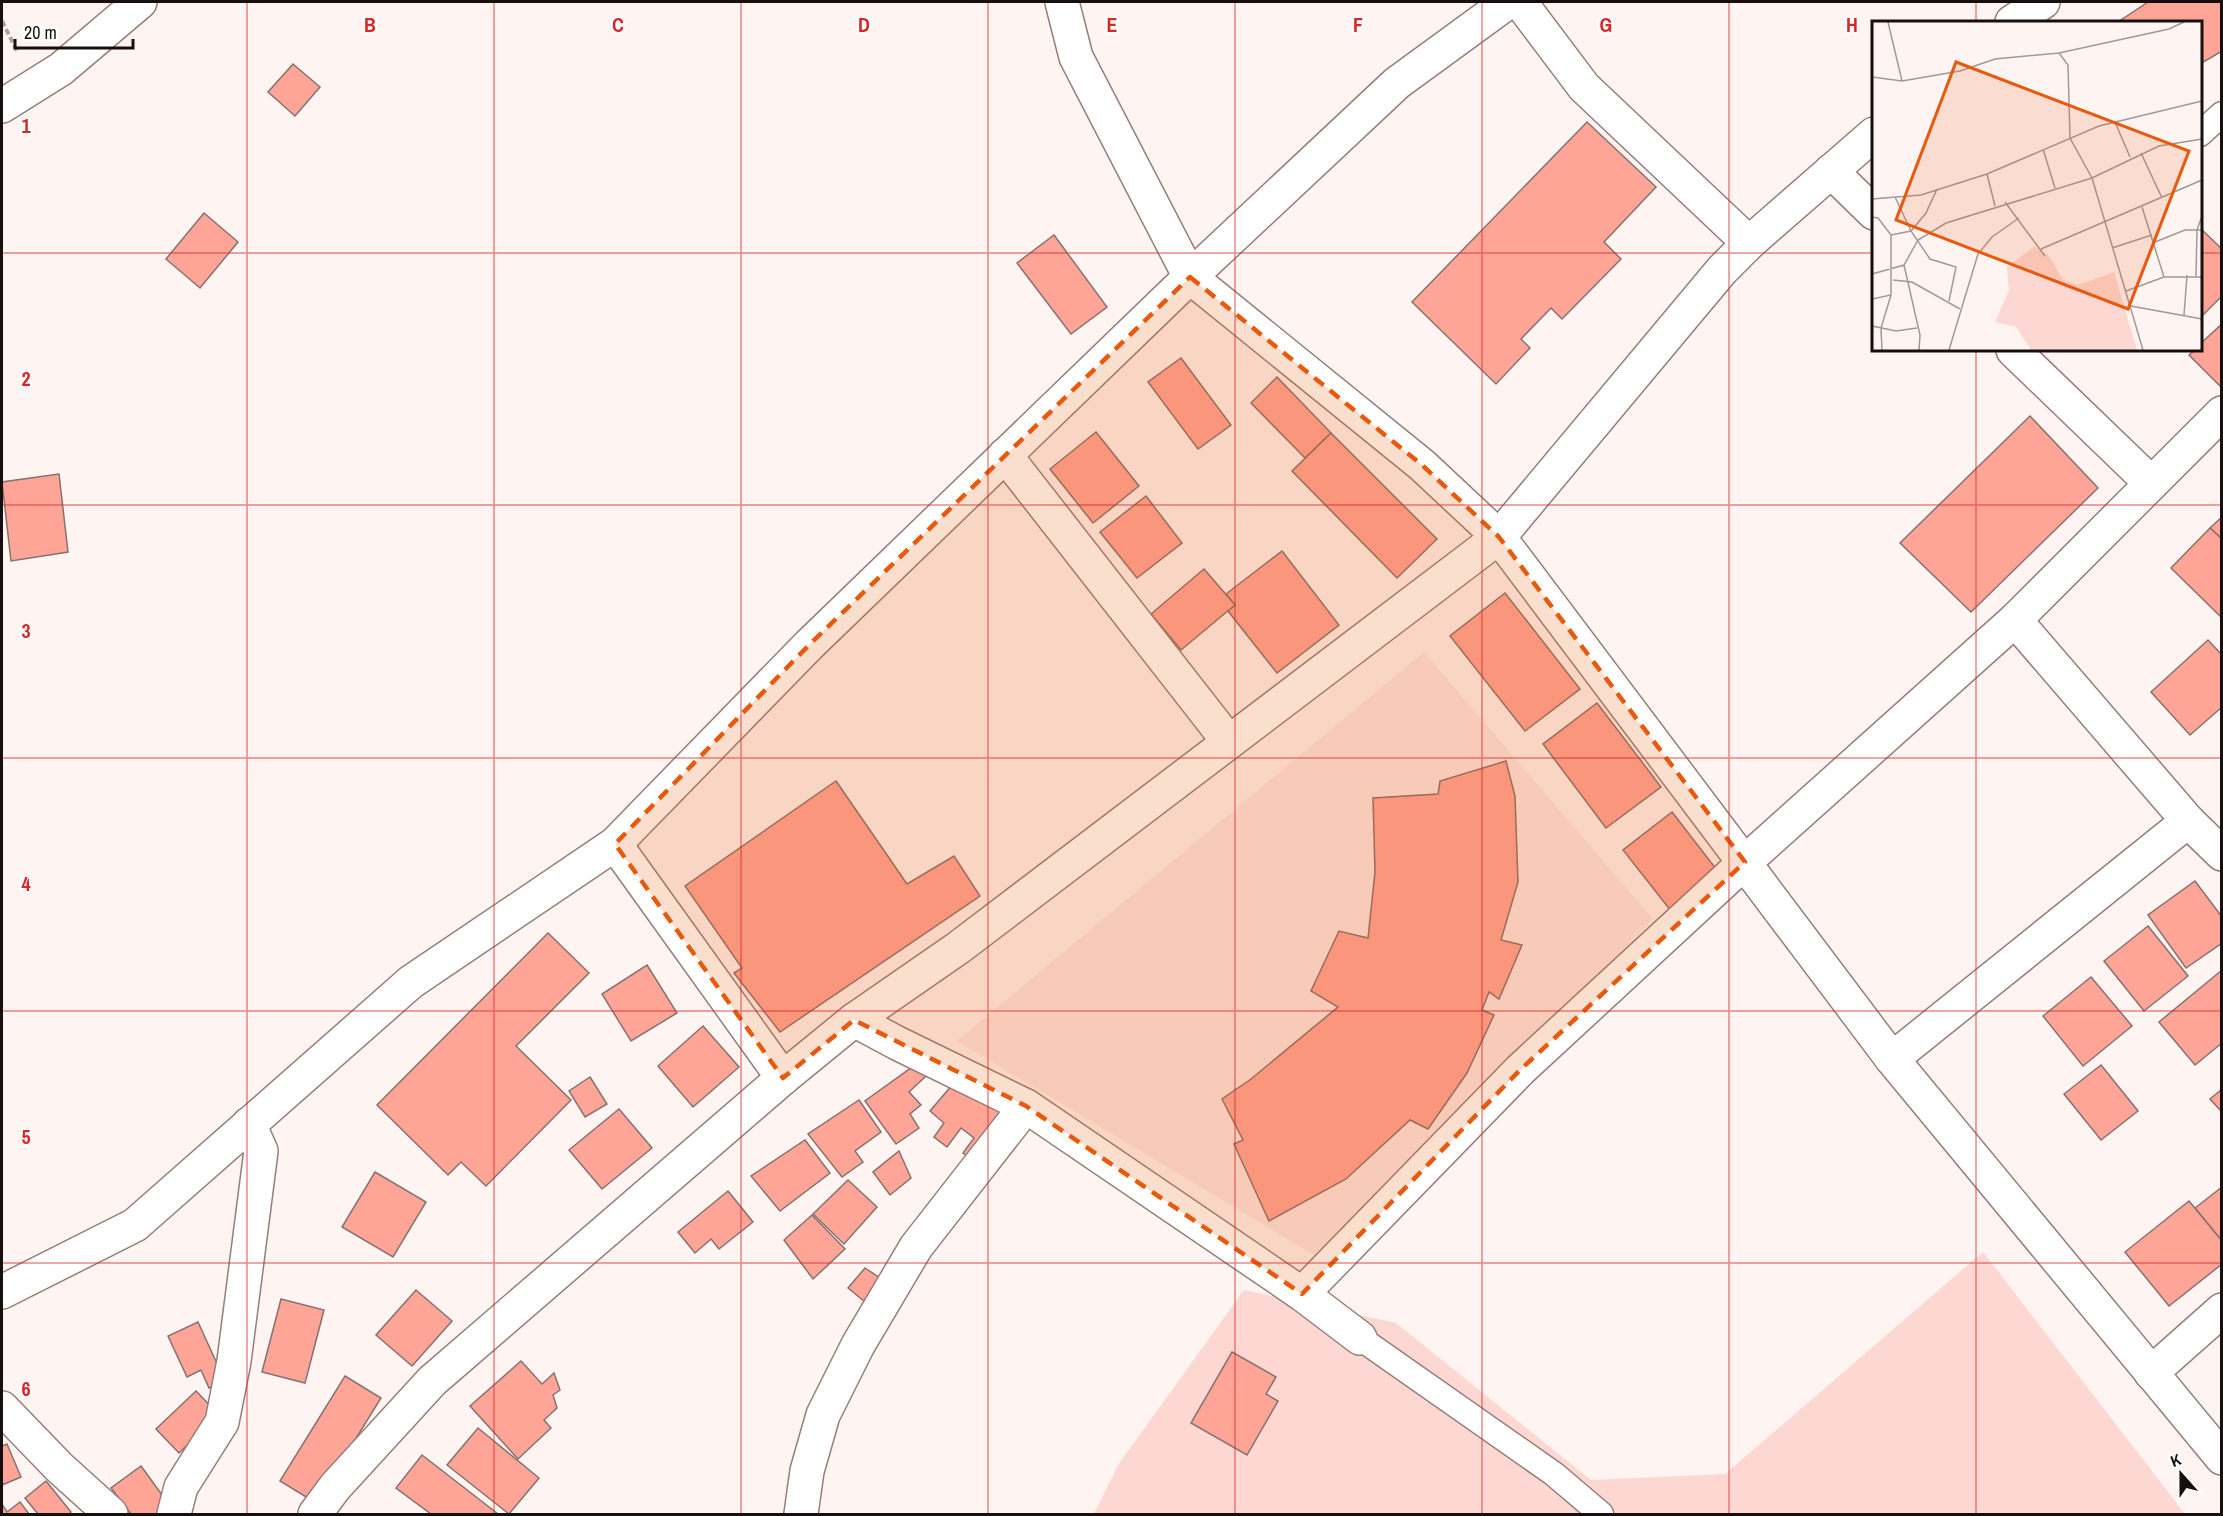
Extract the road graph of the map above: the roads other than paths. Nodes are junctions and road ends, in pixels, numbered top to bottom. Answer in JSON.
{"nodes":[{"id":1,"x":140,"y":2,"type":"edge"},
{"id":2,"x":1062,"y":2,"type":"edge"},
{"id":3,"x":1508,"y":2,"type":"edge"},
{"id":4,"x":1520,"y":2,"type":"edge"},
{"id":5,"x":2043,"y":2,"type":"edge"},
{"id":6,"x":2014,"y":21,"type":"edge"},
{"id":7,"x":2,"y":106,"type":"edge"},
{"id":8,"x":2222,"y":114,"type":"edge"},
{"id":9,"x":2202,"y":132,"type":"edge"},
{"id":10,"x":1872,"y":136,"type":"edge"},
{"id":11,"x":1831,"y":171,"type":"junction"},
{"id":12,"x":1872,"y":211,"type":"edge"},
{"id":13,"x":1749,"y":243,"type":"junction"},
{"id":14,"x":1190,"y":277,"type":"junction"},
{"id":15,"x":2014,"y":351,"type":"edge"},
{"id":16,"x":2222,"y":412,"type":"edge"},
{"id":17,"x":1005,"y":455,"type":"junction"},
{"id":18,"x":2151,"y":483,"type":"junction"},
{"id":19,"x":1499,"y":537,"type":"junction"},
{"id":20,"x":2015,"y":620,"type":"junction"},
{"id":21,"x":1229,"y":742,"type":"junction"},
{"id":22,"x":2188,"y":821,"type":"junction"},
{"id":23,"x":615,"y":844,"type":"junction"},
{"id":24,"x":2222,"y":854,"type":"edge"},
{"id":25,"x":1745,"y":862,"type":"junction"},
{"id":26,"x":855,"y":1020,"type":"junction"},
{"id":27,"x":1892,"y":1059,"type":"junction"},
{"id":28,"x":783,"y":1078,"type":"junction"},
{"id":29,"x":1026,"y":1106,"type":"junction"},
{"id":30,"x":249,"y":1124,"type":"junction"},
{"id":31,"x":2,"y":1292,"type":"edge"},
{"id":32,"x":1302,"y":1294,"type":"junction"},
{"id":33,"x":2222,"y":1310,"type":"edge"},
{"id":34,"x":1360,"y":1338,"type":"joint"},
{"id":35,"x":2151,"y":1373,"type":"junction"},
{"id":36,"x":2,"y":1408,"type":"edge"},
{"id":37,"x":2222,"y":1458,"type":"edge"},
{"id":38,"x":111,"y":1515,"type":"edge"},
{"id":39,"x":174,"y":1515,"type":"edge"},
{"id":40,"x":315,"y":1515,"type":"edge"},
{"id":41,"x":801,"y":1515,"type":"edge"},
{"id":42,"x":1601,"y":1515,"type":"edge"}],
"edges":[{"from":1,"to":7,"type":"street"},
{"from":2,"to":14,"type":"street"},
{"from":3,"to":14,"type":"street"},
{"from":4,"to":13,"type":"street"},
{"from":5,"to":6,"type":"street"},
{"from":8,"to":9,"type":"lane"},
{"from":10,"to":11,"type":"street"},
{"from":11,"to":12,"type":"street"},
{"from":11,"to":13,"type":"street"},
{"from":13,"to":19,"type":"street"},
{"from":14,"to":17,"type":"street"},
{"from":14,"to":19,"type":"street"},
{"from":15,"to":18,"type":"street"},
{"from":16,"to":18,"type":"street"},
{"from":17,"to":21,"type":"street"},
{"from":17,"to":23,"type":"street"},
{"from":18,"to":20,"type":"street"},
{"from":19,"to":21,"type":"street"},
{"from":19,"to":25,"type":"street"},
{"from":20,"to":22,"type":"street"},
{"from":20,"to":25,"type":"street"},
{"from":21,"to":26,"type":"street"},
{"from":22,"to":24,"type":"street"},
{"from":22,"to":27,"type":"street"},
{"from":23,"to":28,"type":"street"},
{"from":23,"to":30,"type":"street"},
{"from":25,"to":27,"type":"street"},
{"from":25,"to":32,"type":"street"},
{"from":26,"to":28,"type":"street"},
{"from":26,"to":29,"type":"street"},
{"from":27,"to":35,"type":"street"},
{"from":28,"to":40,"type":"street"},
{"from":29,"to":32,"type":"street"},
{"from":29,"to":41,"type":"street"},
{"from":30,"to":31,"type":"street"},
{"from":30,"to":39,"type":"street"},
{"from":32,"to":34,"type":"street"},
{"from":33,"to":35,"type":"street"},
{"from":34,"to":42,"type":"lane"},
{"from":35,"to":37,"type":"street"},
{"from":36,"to":38,"type":"street"}]}
